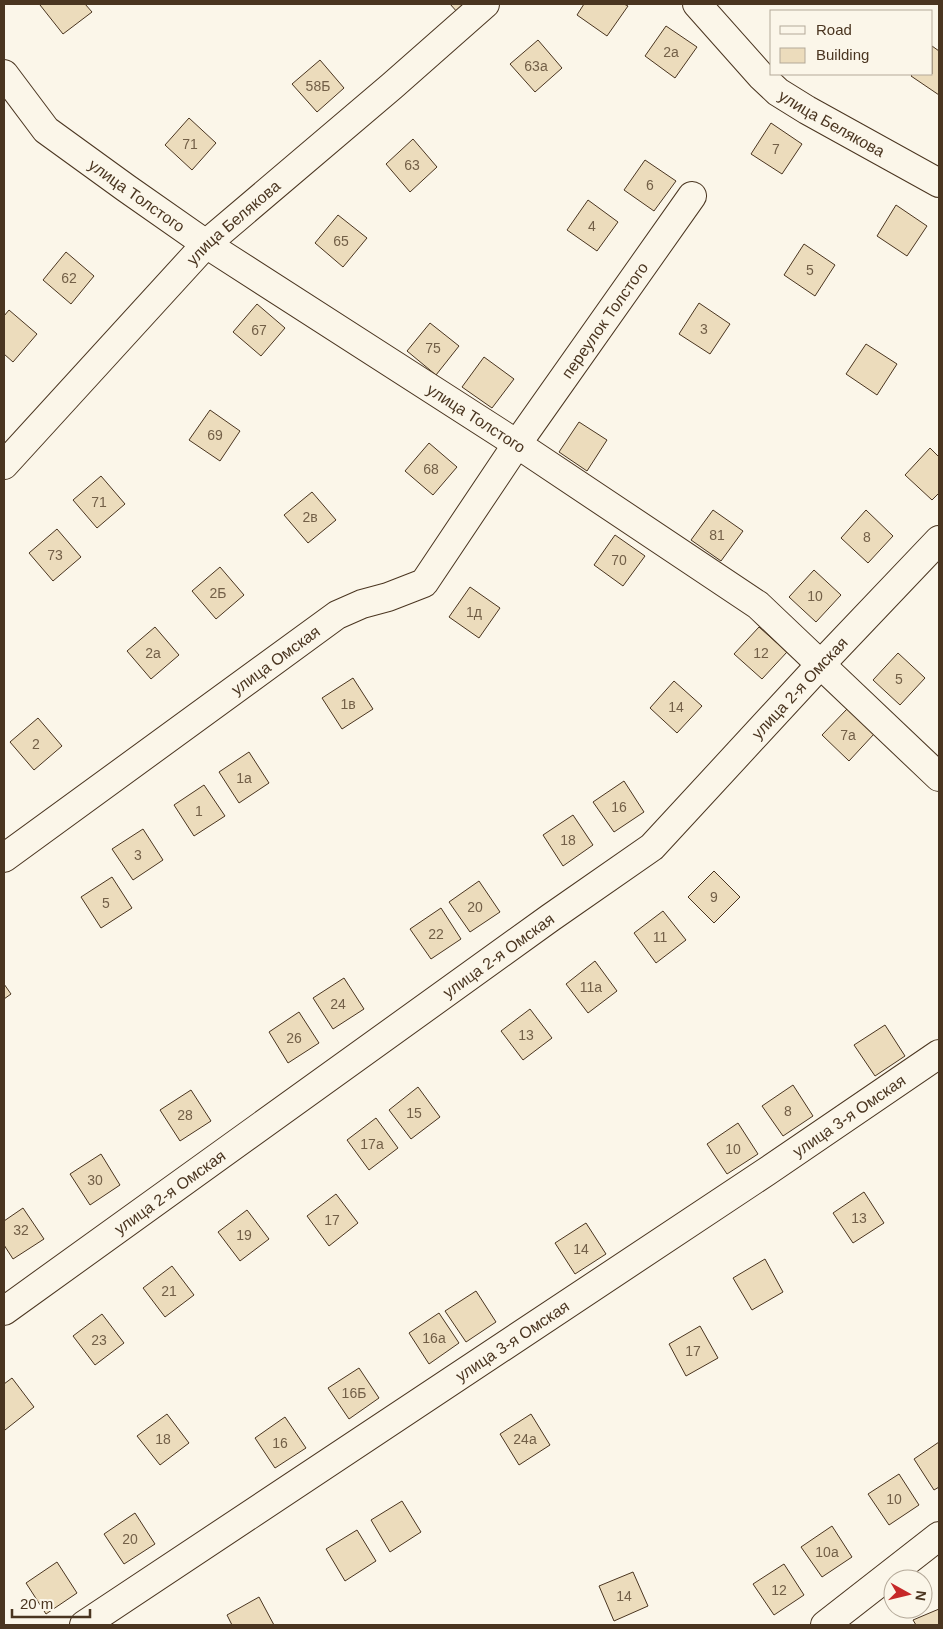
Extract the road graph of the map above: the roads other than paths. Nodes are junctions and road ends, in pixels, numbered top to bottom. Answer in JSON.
{"nodes":[{"id":1,"x":485,"y":4,"type":"edge"},
{"id":2,"x":697,"y":4,"type":"edge"},
{"id":3,"x":4,"y":74,"type":"edge"},
{"id":4,"x":939,"y":183,"type":"edge"},
{"id":5,"x":692,"y":196,"type":"dead end"},
{"id":6,"x":206,"y":244,"type":"junction"},
{"id":7,"x":517,"y":444,"type":"junction"},
{"id":8,"x":4,"y":465,"type":"edge"},
{"id":9,"x":939,"y":540,"type":"edge"},
{"id":10,"x":821,"y":664,"type":"junction"},
{"id":11,"x":939,"y":777,"type":"edge"},
{"id":12,"x":4,"y":858,"type":"edge"},
{"id":13,"x":939,"y":1054,"type":"edge"},
{"id":14,"x":4,"y":1311,"type":"edge"},
{"id":15,"x":939,"y":1536,"type":"edge"},
{"id":16,"x":84,"y":1625,"type":"edge"},
{"id":17,"x":825,"y":1625,"type":"edge"}],
"edges":[{"from":1,"to":6,"type":"street","name":"улица Белякова"},
{"from":2,"to":4,"type":"street","name":"улица Белякова"},
{"from":3,"to":6,"type":"street","name":"улица Толстого"},
{"from":5,"to":7,"type":"street","name":"переулок Толстого"},
{"from":6,"to":7,"type":"street","name":"улица Толстого"},
{"from":6,"to":8,"type":"street","name":"улица Белякова"},
{"from":7,"to":10,"type":"street","name":"улица Толстого"},
{"from":7,"to":12,"type":"street","name":"улица Омская"},
{"from":9,"to":10,"type":"street","name":"улица 2-я Омская"},
{"from":10,"to":11,"type":"street","name":"улица Толстого"},
{"from":10,"to":14,"type":"street","name":"улица 2-я Омская"},
{"from":13,"to":16,"type":"street","name":"улица 3-я Омская"},
{"from":15,"to":17,"type":"street"}]}
